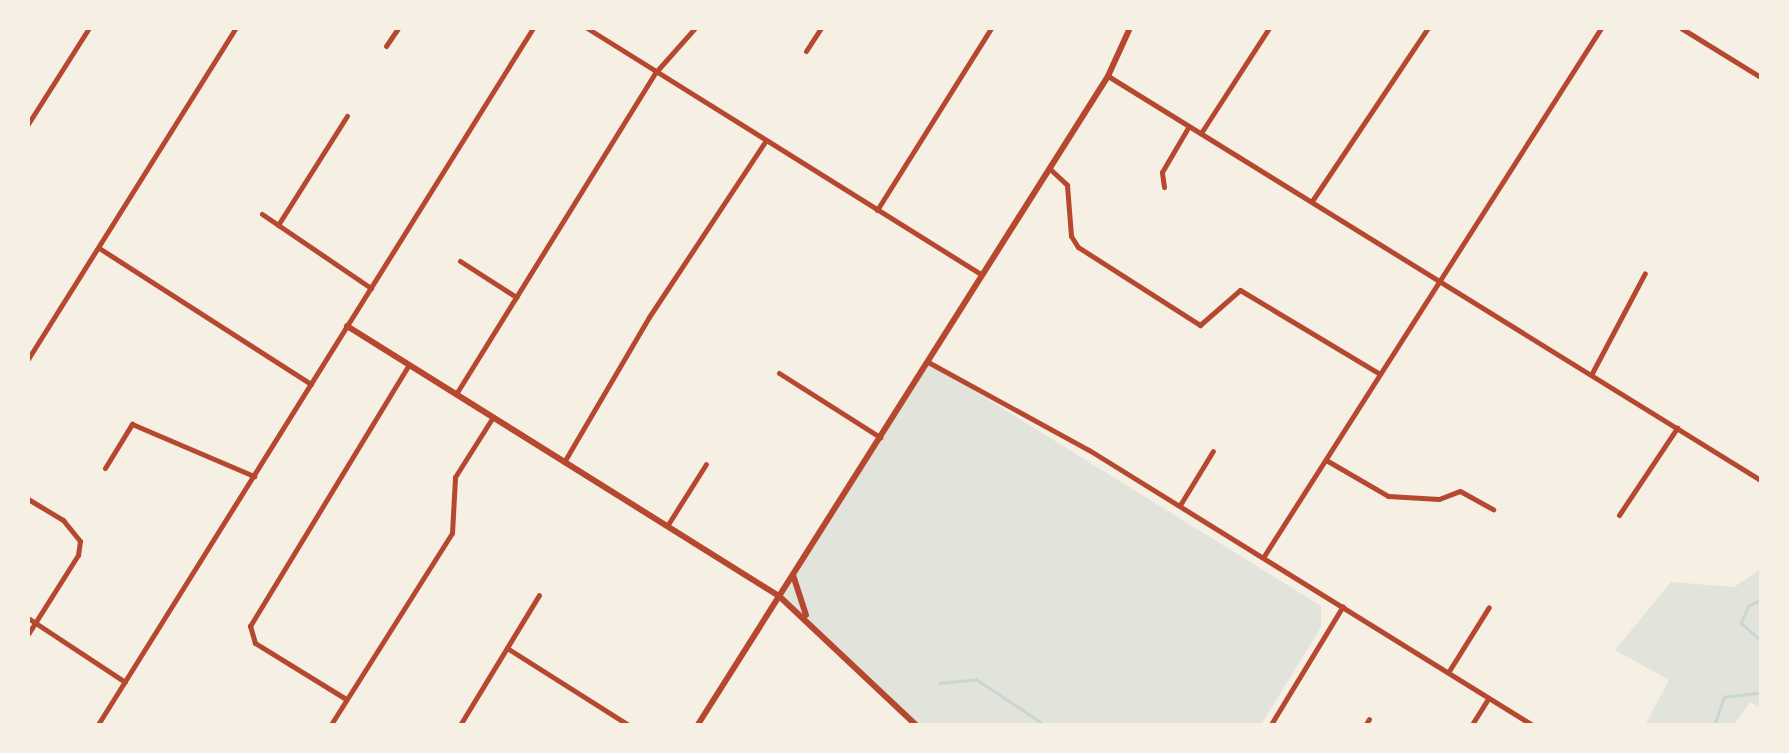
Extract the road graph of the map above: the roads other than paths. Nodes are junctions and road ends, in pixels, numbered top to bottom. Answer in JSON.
{"nodes":[{"id":1,"x":89,"y":28,"type":"edge"},
{"id":2,"x":236,"y":28,"type":"edge"},
{"id":3,"x":398,"y":28,"type":"edge"},
{"id":4,"x":533,"y":28,"type":"edge"},
{"id":5,"x":587,"y":28,"type":"edge"},
{"id":6,"x":696,"y":28,"type":"edge"},
{"id":7,"x":821,"y":28,"type":"edge"},
{"id":8,"x":992,"y":28,"type":"edge"},
{"id":9,"x":1130,"y":28,"type":"edge"},
{"id":10,"x":1268,"y":28,"type":"edge"},
{"id":11,"x":1428,"y":28,"type":"edge"},
{"id":12,"x":1601,"y":28,"type":"edge"},
{"id":13,"x":1681,"y":28,"type":"edge"},
{"id":14,"x":386,"y":46,"type":"dead end"},
{"id":15,"x":806,"y":51,"type":"dead end"},
{"id":16,"x":656,"y":73,"type":"junction"},
{"id":17,"x":1108,"y":76,"type":"junction"},
{"id":18,"x":1762,"y":78,"type":"edge"},
{"id":19,"x":347,"y":116,"type":"dead end"},
{"id":20,"x":28,"y":124,"type":"edge"},
{"id":21,"x":1189,"y":126,"type":"junction"},
{"id":22,"x":1202,"y":134,"type":"junction"},
{"id":23,"x":766,"y":140,"type":"junction"},
{"id":24,"x":1049,"y":168,"type":"junction"},
{"id":25,"x":1164,"y":187,"type":"dead end"},
{"id":26,"x":1312,"y":201,"type":"junction"},
{"id":27,"x":877,"y":210,"type":"junction"},
{"id":28,"x":262,"y":214,"type":"dead end"},
{"id":29,"x":278,"y":225,"type":"junction"},
{"id":30,"x":98,"y":248,"type":"junction"},
{"id":31,"x":460,"y":261,"type":"dead end"},
{"id":32,"x":1645,"y":273,"type":"dead end"},
{"id":33,"x":980,"y":274,"type":"junction"},
{"id":34,"x":1442,"y":281,"type":"junction"},
{"id":35,"x":371,"y":288,"type":"junction"},
{"id":36,"x":516,"y":298,"type":"junction"},
{"id":37,"x":347,"y":326,"type":"junction"},
{"id":38,"x":28,"y":359,"type":"edge"},
{"id":39,"x":926,"y":361,"type":"junction"},
{"id":40,"x":410,"y":365,"type":"junction"},
{"id":41,"x":779,"y":374,"type":"dead end"},
{"id":42,"x":1380,"y":374,"type":"junction"},
{"id":43,"x":1591,"y":375,"type":"junction"},
{"id":44,"x":311,"y":384,"type":"junction"},
{"id":45,"x":456,"y":394,"type":"junction"},
{"id":46,"x":493,"y":417,"type":"junction"},
{"id":47,"x":1677,"y":428,"type":"junction"},
{"id":48,"x":880,"y":437,"type":"junction"},
{"id":49,"x":1213,"y":451,"type":"dead end"},
{"id":50,"x":1326,"y":460,"type":"junction"},
{"id":51,"x":564,"y":462,"type":"junction"},
{"id":52,"x":706,"y":464,"type":"dead end"},
{"id":53,"x":105,"y":468,"type":"dead end"},
{"id":54,"x":254,"y":476,"type":"junction"},
{"id":55,"x":1762,"y":481,"type":"edge"},
{"id":56,"x":28,"y":499,"type":"edge"},
{"id":57,"x":1180,"y":505,"type":"junction"},
{"id":58,"x":1492,"y":508,"type":"dead end"},
{"id":59,"x":1619,"y":515,"type":"dead end"},
{"id":60,"x":667,"y":526,"type":"junction"},
{"id":61,"x":1264,"y":558,"type":"junction"},
{"id":62,"x":792,"y":574,"type":"junction"},
{"id":63,"x":539,"y":595,"type":"dead end"},
{"id":64,"x":779,"y":596,"type":"junction"},
{"id":65,"x":1343,"y":606,"type":"junction"},
{"id":66,"x":1489,"y":607,"type":"dead end"},
{"id":67,"x":28,"y":618,"type":"edge"},
{"id":68,"x":807,"y":618,"type":"junction"},
{"id":69,"x":35,"y":622,"type":"junction"},
{"id":70,"x":28,"y":634,"type":"edge"},
{"id":71,"x":507,"y":648,"type":"junction"},
{"id":72,"x":1448,"y":672,"type":"junction"},
{"id":73,"x":125,"y":682,"type":"junction"},
{"id":74,"x":1489,"y":698,"type":"junction"},
{"id":75,"x":346,"y":699,"type":"junction"},
{"id":76,"x":460,"y":724,"type":"edge"},
{"id":77,"x":915,"y":725,"type":"edge"},
{"id":78,"x":97,"y":726,"type":"edge"},
{"id":79,"x":330,"y":726,"type":"edge"},
{"id":80,"x":630,"y":726,"type":"edge"},
{"id":81,"x":697,"y":726,"type":"edge"},
{"id":82,"x":1270,"y":726,"type":"edge"},
{"id":83,"x":1470,"y":726,"type":"edge"},
{"id":84,"x":1534,"y":726,"type":"edge"}],
"edges":[{"from":1,"to":20,"type":"street"},
{"from":2,"to":30,"type":"street"},
{"from":3,"to":14,"type":"street"},
{"from":4,"to":35,"type":"street"},
{"from":5,"to":16,"type":"street"},
{"from":6,"to":16,"type":"street"},
{"from":7,"to":15,"type":"street"},
{"from":8,"to":27,"type":"street"},
{"from":9,"to":17,"type":"street"},
{"from":10,"to":22,"type":"street"},
{"from":11,"to":26,"type":"street"},
{"from":12,"to":34,"type":"street"},
{"from":13,"to":18,"type":"street"},
{"from":16,"to":23,"type":"street"},
{"from":16,"to":36,"type":"street"},
{"from":17,"to":21,"type":"street"},
{"from":17,"to":24,"type":"street"},
{"from":19,"to":29,"type":"street"},
{"from":21,"to":22,"type":"street"},
{"from":21,"to":25,"type":"street"},
{"from":22,"to":26,"type":"street"},
{"from":23,"to":27,"type":"street"},
{"from":23,"to":51,"type":"street"},
{"from":24,"to":33,"type":"street"},
{"from":24,"to":42,"type":"street"},
{"from":26,"to":34,"type":"street"},
{"from":27,"to":33,"type":"street"},
{"from":28,"to":29,"type":"street"},
{"from":29,"to":35,"type":"street"},
{"from":30,"to":38,"type":"street"},
{"from":30,"to":44,"type":"street"},
{"from":31,"to":36,"type":"street"},
{"from":32,"to":43,"type":"street"},
{"from":33,"to":39,"type":"street"},
{"from":34,"to":42,"type":"street"},
{"from":34,"to":43,"type":"street"},
{"from":35,"to":37,"type":"street"},
{"from":36,"to":45,"type":"street"},
{"from":37,"to":40,"type":"street"},
{"from":37,"to":44,"type":"street"},
{"from":39,"to":48,"type":"street"},
{"from":39,"to":57,"type":"street"},
{"from":40,"to":45,"type":"street"},
{"from":40,"to":75,"type":"street"},
{"from":41,"to":48,"type":"street"},
{"from":42,"to":50,"type":"street"},
{"from":43,"to":47,"type":"street"},
{"from":44,"to":54,"type":"street"},
{"from":45,"to":46,"type":"street"},
{"from":46,"to":51,"type":"street"},
{"from":46,"to":75,"type":"street"},
{"from":47,"to":55,"type":"street"},
{"from":47,"to":59,"type":"street"},
{"from":48,"to":62,"type":"street"},
{"from":49,"to":57,"type":"street"},
{"from":50,"to":58,"type":"street"},
{"from":50,"to":61,"type":"street"},
{"from":51,"to":60,"type":"street"},
{"from":52,"to":60,"type":"street"},
{"from":53,"to":54,"type":"street"},
{"from":54,"to":73,"type":"street"},
{"from":56,"to":69,"type":"street"},
{"from":57,"to":61,"type":"street"},
{"from":60,"to":64,"type":"street"},
{"from":61,"to":65,"type":"street"},
{"from":62,"to":64,"type":"street"},
{"from":62,"to":68,"type":"street"},
{"from":63,"to":71,"type":"street"},
{"from":64,"to":68,"type":"street"},
{"from":64,"to":81,"type":"street"},
{"from":65,"to":72,"type":"street"},
{"from":65,"to":82,"type":"street"},
{"from":66,"to":72,"type":"street"},
{"from":67,"to":69,"type":"street"},
{"from":68,"to":77,"type":"street"},
{"from":69,"to":70,"type":"street"},
{"from":69,"to":73,"type":"street"},
{"from":71,"to":76,"type":"street"},
{"from":71,"to":80,"type":"street"},
{"from":72,"to":74,"type":"street"},
{"from":73,"to":78,"type":"street"},
{"from":74,"to":83,"type":"street"},
{"from":74,"to":84,"type":"street"},
{"from":75,"to":79,"type":"street"}]}
